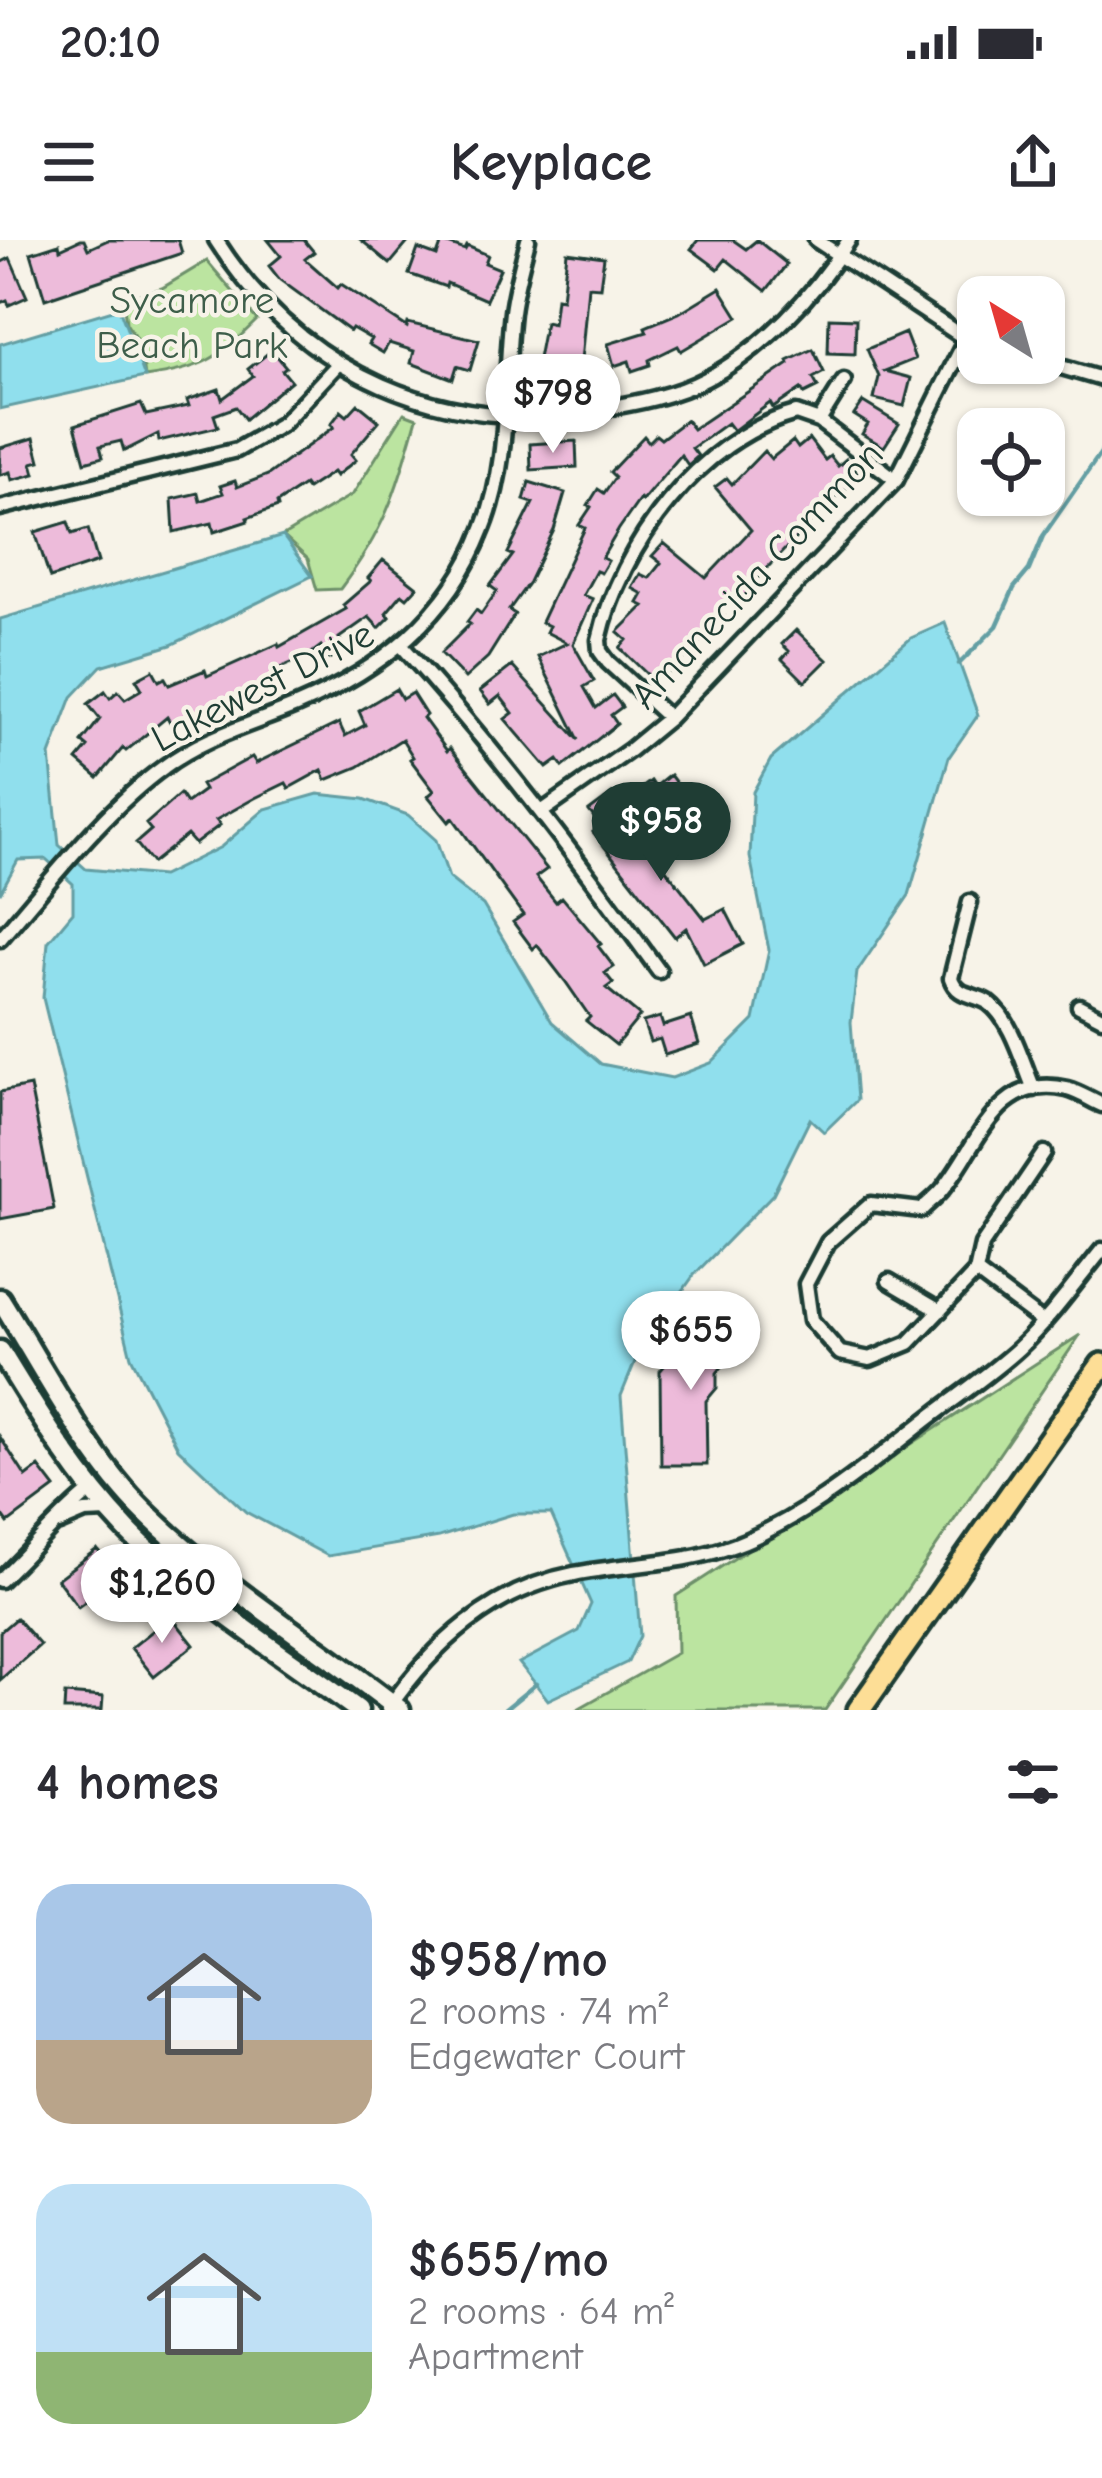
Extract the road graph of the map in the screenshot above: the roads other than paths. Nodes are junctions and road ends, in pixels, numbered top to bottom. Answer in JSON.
{"nodes":[{"id":1,"x":216,"y":240,"type":"edge"},
{"id":2,"x":528,"y":240,"type":"edge"},
{"id":3,"x":816,"y":240,"type":"edge"},
{"id":4,"x":849,"y":240,"type":"edge"},
{"id":5,"x":839,"y":255,"type":"junction"},
{"id":6,"x":957,"y":330,"type":"edge"},
{"id":7,"x":337,"y":364,"type":"junction"},
{"id":8,"x":957,"y":368,"type":"edge"},
{"id":9,"x":1065,"y":368,"type":"edge"},
{"id":10,"x":1102,"y":379,"type":"edge"},
{"id":11,"x":844,"y":381,"type":"dead end"},
{"id":12,"x":504,"y":414,"type":"junction"},
{"id":13,"x":819,"y":422,"type":"junction"},
{"id":14,"x":896,"y":480,"type":"junction"},
{"id":15,"x":0,"y":508,"type":"edge"},
{"id":16,"x":402,"y":646,"type":"junction"},
{"id":17,"x":669,"y":718,"type":"junction"},
{"id":18,"x":543,"y":812,"type":"junction"},
{"id":19,"x":970,"y":902,"type":"dead end"},
{"id":20,"x":0,"y":939,"type":"edge"},
{"id":21,"x":659,"y":971,"type":"dead end"},
{"id":22,"x":1079,"y":1006,"type":"dead end"},
{"id":23,"x":1102,"y":1018,"type":"edge"},
{"id":24,"x":1034,"y":1089,"type":"junction"},
{"id":25,"x":1102,"y":1105,"type":"edge"},
{"id":26,"x":1044,"y":1153,"type":"dead end"},
{"id":27,"x":1102,"y":1250,"type":"edge"},
{"id":28,"x":976,"y":1272,"type":"junction"},
{"id":29,"x":889,"y":1281,"type":"dead end"},
{"id":30,"x":0,"y":1299,"type":"edge"},
{"id":31,"x":940,"y":1311,"type":"junction"},
{"id":32,"x":1044,"y":1323,"type":"junction"},
{"id":33,"x":0,"y":1351,"type":"edge"},
{"id":34,"x":1102,"y":1365,"type":"edge"},
{"id":35,"x":92,"y":1490,"type":"junction"},
{"id":36,"x":111,"y":1511,"type":"junction"},
{"id":37,"x":58,"y":1523,"type":"junction"},
{"id":38,"x":186,"y":1548,"type":"junction"},
{"id":39,"x":0,"y":1553,"type":"edge"},
{"id":40,"x":13,"y":1567,"type":"junction"},
{"id":41,"x":0,"y":1580,"type":"edge"},
{"id":42,"x":393,"y":1708,"type":"edge"},
{"id":43,"x":358,"y":1710,"type":"edge"},
{"id":44,"x":859,"y":1710,"type":"edge"}],
"edges":[{"from":1,"to":7,"type":"street"},
{"from":2,"to":12,"type":"street","name":"Lakewest Drive"},
{"from":3,"to":5,"type":"street"},
{"from":4,"to":5,"type":"street"},
{"from":5,"to":6,"type":"street"},
{"from":5,"to":12,"type":"street"},
{"from":7,"to":12,"type":"street"},
{"from":7,"to":15,"type":"street"},
{"from":8,"to":14,"type":"street","name":"Amanecida Common"},
{"from":9,"to":10,"type":"street"},
{"from":11,"to":13,"type":"street"},
{"from":12,"to":16,"type":"street","name":"Lakewest Drive"},
{"from":13,"to":14,"type":"street"},
{"from":13,"to":17,"type":"street"},
{"from":14,"to":17,"type":"street","name":"Amanecida Common"},
{"from":16,"to":18,"type":"street"},
{"from":16,"to":20,"type":"street","name":"Lakewest Drive"},
{"from":17,"to":18,"type":"street","name":"Amanecida Common"},
{"from":18,"to":21,"type":"street"},
{"from":19,"to":24,"type":"street"},
{"from":22,"to":23,"type":"street"},
{"from":24,"to":25,"type":"street"},
{"from":24,"to":31,"type":"street"},
{"from":26,"to":28,"type":"street"},
{"from":27,"to":32,"type":"street"},
{"from":28,"to":31,"type":"street"},
{"from":28,"to":32,"type":"street"},
{"from":29,"to":31,"type":"street"},
{"from":30,"to":38,"type":"main road"},
{"from":32,"to":42,"type":"street"},
{"from":33,"to":35,"type":"main road"},
{"from":34,"to":44,"type":"main road"},
{"from":35,"to":36,"type":"main road"},
{"from":35,"to":37,"type":"street"},
{"from":35,"to":38,"type":"main road"},
{"from":36,"to":37,"type":"street"},
{"from":36,"to":43,"type":"main road"},
{"from":37,"to":40,"type":"street"},
{"from":38,"to":42,"type":"main road"},
{"from":39,"to":40,"type":"street"},
{"from":40,"to":41,"type":"street"}]}
